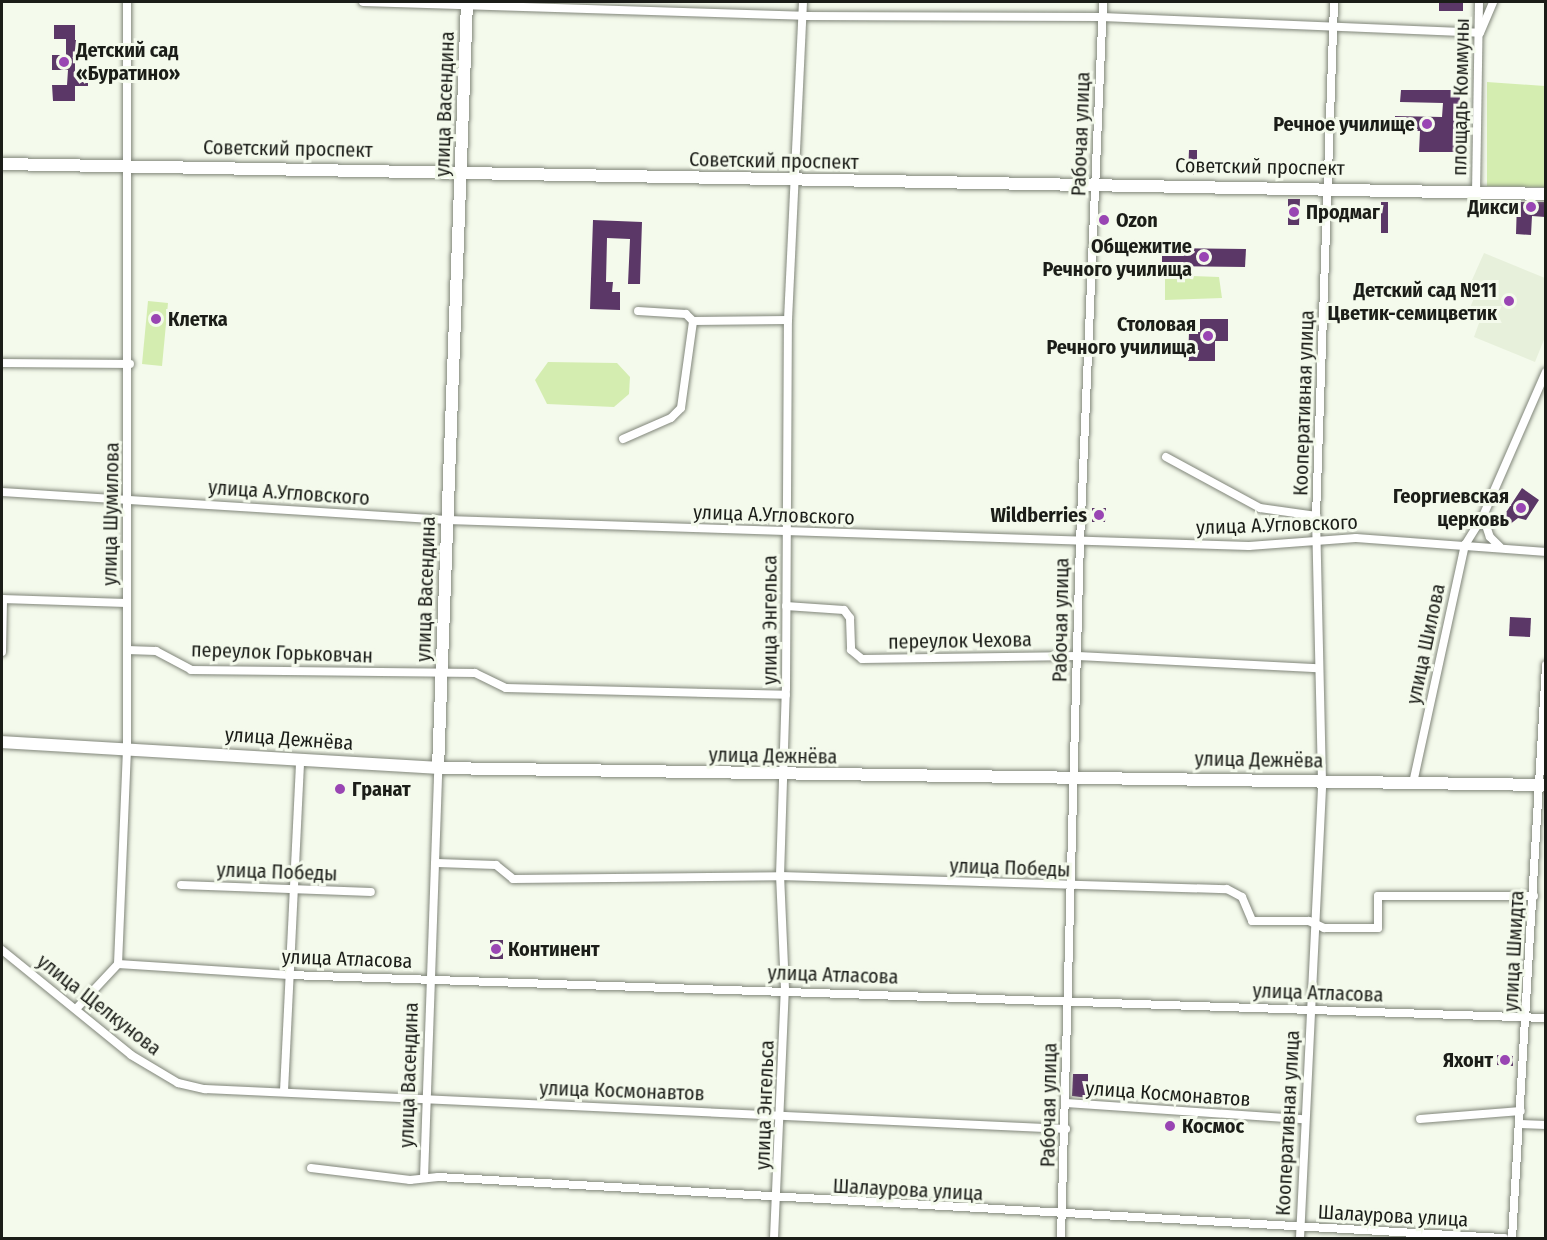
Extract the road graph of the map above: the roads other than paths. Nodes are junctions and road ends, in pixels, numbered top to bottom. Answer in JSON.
{"nodes":[{"id":1,"x":127,"y":2,"type":"edge"},
{"id":2,"x":363,"y":2,"type":"edge"},
{"id":3,"x":803,"y":2,"type":"edge"},
{"id":4,"x":1103,"y":2,"type":"edge"},
{"id":5,"x":1334,"y":2,"type":"edge"},
{"id":6,"x":1479,"y":2,"type":"edge"},
{"id":7,"x":1493,"y":2,"type":"edge"},
{"id":8,"x":467,"y":4,"type":"edge"},
{"id":9,"x":803,"y":16,"type":"junction"},
{"id":10,"x":1102,"y":17,"type":"junction"},
{"id":11,"x":1334,"y":26,"type":"junction"},
{"id":12,"x":1480,"y":33,"type":"junction"},
{"id":13,"x":2,"y":164,"type":"edge"},
{"id":14,"x":129,"y":166,"type":"junction"},
{"id":15,"x":463,"y":172,"type":"junction"},
{"id":16,"x":792,"y":181,"type":"junction"},
{"id":17,"x":1096,"y":186,"type":"junction"},
{"id":18,"x":1326,"y":187,"type":"junction"},
{"id":19,"x":1476,"y":193,"type":"junction"},
{"id":20,"x":1545,"y":194,"type":"edge"},
{"id":21,"x":638,"y":311,"type":"dead end"},
{"id":22,"x":693,"y":321,"type":"junction"},
{"id":23,"x":788,"y":321,"type":"junction"},
{"id":24,"x":2,"y":363,"type":"edge"},
{"id":25,"x":129,"y":364,"type":"junction"},
{"id":26,"x":1545,"y":372,"type":"edge"},
{"id":27,"x":1542,"y":388,"type":"edge"},
{"id":28,"x":623,"y":439,"type":"dead end"},
{"id":29,"x":1166,"y":457,"type":"dead end"},
{"id":30,"x":2,"y":492,"type":"edge"},
{"id":31,"x":129,"y":498,"type":"junction"},
{"id":32,"x":1316,"y":516,"type":"junction"},
{"id":33,"x":1483,"y":516,"type":"junction"},
{"id":34,"x":447,"y":520,"type":"junction"},
{"id":35,"x":787,"y":532,"type":"junction"},
{"id":36,"x":1317,"y":540,"type":"junction"},
{"id":37,"x":1080,"y":542,"type":"junction"},
{"id":38,"x":1465,"y":544,"type":"junction"},
{"id":39,"x":1500,"y":547,"type":"junction"},
{"id":40,"x":1545,"y":552,"type":"edge"},
{"id":41,"x":2,"y":599,"type":"edge"},
{"id":42,"x":126,"y":603,"type":"junction"},
{"id":43,"x":786,"y":606,"type":"junction"},
{"id":44,"x":127,"y":650,"type":"junction"},
{"id":45,"x":2,"y":652,"type":"edge"},
{"id":46,"x":1078,"y":656,"type":"junction"},
{"id":47,"x":1545,"y":665,"type":"edge"},
{"id":48,"x":1318,"y":668,"type":"junction"},
{"id":49,"x":442,"y":672,"type":"junction"},
{"id":50,"x":786,"y":695,"type":"junction"},
{"id":51,"x":2,"y":742,"type":"edge"},
{"id":52,"x":127,"y":748,"type":"junction"},
{"id":53,"x":300,"y":759,"type":"junction"},
{"id":54,"x":438,"y":768,"type":"junction"},
{"id":55,"x":784,"y":776,"type":"junction"},
{"id":56,"x":1073,"y":776,"type":"junction"},
{"id":57,"x":1322,"y":781,"type":"junction"},
{"id":58,"x":1413,"y":783,"type":"junction"},
{"id":59,"x":1543,"y":785,"type":"edge"},
{"id":60,"x":437,"y":863,"type":"junction"},
{"id":61,"x":780,"y":876,"type":"junction"},
{"id":62,"x":181,"y":885,"type":"dead end"},
{"id":63,"x":1070,"y":887,"type":"junction"},
{"id":64,"x":292,"y":889,"type":"junction"},
{"id":65,"x":371,"y":892,"type":"dead end"},
{"id":66,"x":1534,"y":896,"type":"junction"},
{"id":67,"x":1316,"y":925,"type":"junction"},
{"id":68,"x":2,"y":950,"type":"edge"},
{"id":69,"x":118,"y":964,"type":"junction"},
{"id":70,"x":289,"y":975,"type":"junction"},
{"id":71,"x":432,"y":978,"type":"junction"},
{"id":72,"x":785,"y":989,"type":"junction"},
{"id":73,"x":1068,"y":1000,"type":"junction"},
{"id":74,"x":76,"y":1009,"type":"junction"},
{"id":75,"x":1311,"y":1009,"type":"junction"},
{"id":76,"x":1527,"y":1016,"type":"junction"},
{"id":77,"x":1545,"y":1018,"type":"edge"},
{"id":78,"x":178,"y":1083,"type":"joint"},
{"id":79,"x":284,"y":1091,"type":"junction"},
{"id":80,"x":429,"y":1101,"type":"junction"},
{"id":81,"x":1066,"y":1103,"type":"junction"},
{"id":82,"x":1521,"y":1111,"type":"junction"},
{"id":83,"x":782,"y":1114,"type":"junction"},
{"id":84,"x":1303,"y":1119,"type":"junction"},
{"id":85,"x":1420,"y":1119,"type":"dead end"},
{"id":86,"x":1520,"y":1124,"type":"junction"},
{"id":87,"x":1545,"y":1125,"type":"edge"},
{"id":88,"x":1066,"y":1129,"type":"junction"},
{"id":89,"x":312,"y":1168,"type":"dead end"},
{"id":90,"x":424,"y":1178,"type":"junction"},
{"id":91,"x":777,"y":1200,"type":"junction"},
{"id":92,"x":1063,"y":1214,"type":"junction"},
{"id":93,"x":1300,"y":1227,"type":"junction"},
{"id":94,"x":774,"y":1239,"type":"edge"},
{"id":95,"x":1061,"y":1239,"type":"edge"},
{"id":96,"x":1300,"y":1239,"type":"edge"},
{"id":97,"x":1504,"y":1239,"type":"edge"},
{"id":98,"x":1512,"y":1239,"type":"edge"}],
"edges":[{"from":1,"to":14,"type":"street","name":"улица Шумилова"},
{"from":2,"to":8,"type":"street"},
{"from":3,"to":9,"type":"street","name":"улица Энгельса"},
{"from":4,"to":10,"type":"street","name":"Рабочая улица"},
{"from":5,"to":11,"type":"street","name":"Кооперативная улица"},
{"from":6,"to":12,"type":"street","name":"площадь Коммуны"},
{"from":7,"to":12,"type":"street"},
{"from":8,"to":9,"type":"street"},
{"from":8,"to":15,"type":"main road","name":"улица Васендина"},
{"from":9,"to":10,"type":"street"},
{"from":9,"to":16,"type":"street","name":"улица Энгельса"},
{"from":10,"to":11,"type":"street"},
{"from":10,"to":17,"type":"street","name":"Рабочая улица"},
{"from":11,"to":12,"type":"street"},
{"from":11,"to":18,"type":"street","name":"Кооперативная улица"},
{"from":12,"to":19,"type":"street","name":"площадь Коммуны"},
{"from":13,"to":14,"type":"main road","name":"Советский проспект"},
{"from":14,"to":15,"type":"main road","name":"Советский проспект"},
{"from":14,"to":25,"type":"street","name":"улица Шумилова"},
{"from":15,"to":16,"type":"main road","name":"Советский проспект"},
{"from":15,"to":34,"type":"main road","name":"улица Васендина"},
{"from":16,"to":17,"type":"main road","name":"Советский проспект"},
{"from":16,"to":23,"type":"street","name":"улица Энгельса"},
{"from":17,"to":18,"type":"main road","name":"Советский проспект"},
{"from":17,"to":37,"type":"street","name":"Рабочая улица"},
{"from":18,"to":19,"type":"main road","name":"Советский проспект"},
{"from":18,"to":32,"type":"street","name":"Кооперативная улица"},
{"from":19,"to":20,"type":"main road","name":"Советский проспект"},
{"from":21,"to":22,"type":"street"},
{"from":22,"to":23,"type":"street"},
{"from":22,"to":28,"type":"street"},
{"from":23,"to":35,"type":"street","name":"улица Энгельса"},
{"from":24,"to":25,"type":"street"},
{"from":25,"to":31,"type":"street","name":"улица Шумилова"},
{"from":26,"to":27,"type":"street","name":"улица Шилова"},
{"from":27,"to":33,"type":"street","name":"улица Шилова"},
{"from":29,"to":32,"type":"street"},
{"from":30,"to":31,"type":"street","name":"улица А.Угловского"},
{"from":31,"to":34,"type":"street","name":"улица А.Угловского"},
{"from":31,"to":42,"type":"street","name":"улица Шумилова"},
{"from":32,"to":36,"type":"street","name":"Кооперативная улица"},
{"from":33,"to":38,"type":"street","name":"улица Шилова"},
{"from":33,"to":39,"type":"street"},
{"from":34,"to":35,"type":"street","name":"улица А.Угловского"},
{"from":34,"to":49,"type":"main road","name":"улица Васендина"},
{"from":35,"to":37,"type":"street","name":"улица А.Угловского"},
{"from":35,"to":43,"type":"street","name":"улица Энгельса"},
{"from":36,"to":37,"type":"street","name":"улица А.Угловского"},
{"from":36,"to":38,"type":"street","name":"улица А.Угловского"},
{"from":36,"to":48,"type":"street","name":"Кооперативная улица"},
{"from":37,"to":46,"type":"street","name":"Рабочая улица"},
{"from":38,"to":39,"type":"street","name":"улица А.Угловского"},
{"from":38,"to":58,"type":"street","name":"улица Шилова"},
{"from":39,"to":40,"type":"street","name":"улица А.Угловского"},
{"from":41,"to":42,"type":"street"},
{"from":41,"to":45,"type":"street"},
{"from":42,"to":44,"type":"street","name":"улица Шумилова"},
{"from":43,"to":46,"type":"street","name":"переулок Чехова"},
{"from":43,"to":50,"type":"street","name":"улица Энгельса"},
{"from":44,"to":49,"type":"street","name":"переулок Горьковчан"},
{"from":44,"to":52,"type":"street","name":"улица Шумилова"},
{"from":46,"to":48,"type":"street","name":"переулок Чехова"},
{"from":46,"to":56,"type":"street","name":"Рабочая улица"},
{"from":47,"to":59,"type":"street","name":"улица Шмидта"},
{"from":48,"to":57,"type":"street","name":"Кооперативная улица"},
{"from":49,"to":50,"type":"street"},
{"from":49,"to":54,"type":"main road","name":"улица Васендина"},
{"from":50,"to":55,"type":"street","name":"улица Энгельса"},
{"from":51,"to":52,"type":"main road","name":"улица Дежнёва"},
{"from":52,"to":53,"type":"main road","name":"улица Дежнёва"},
{"from":52,"to":69,"type":"street","name":"улица Шумилова"},
{"from":53,"to":54,"type":"main road","name":"улица Дежнёва"},
{"from":53,"to":64,"type":"street"},
{"from":54,"to":55,"type":"main road","name":"улица Дежнёва"},
{"from":54,"to":60,"type":"street","name":"улица Васендина"},
{"from":55,"to":56,"type":"main road","name":"улица Дежнёва"},
{"from":55,"to":61,"type":"street","name":"улица Энгельса"},
{"from":56,"to":57,"type":"main road","name":"улица Дежнёва"},
{"from":56,"to":63,"type":"street","name":"Рабочая улица"},
{"from":57,"to":58,"type":"main road","name":"улица Дежнёва"},
{"from":57,"to":67,"type":"street","name":"Кооперативная улица"},
{"from":58,"to":59,"type":"main road","name":"улица Дежнёва"},
{"from":59,"to":66,"type":"street","name":"улица Шмидта"},
{"from":60,"to":61,"type":"street","name":"улица Победы"},
{"from":60,"to":71,"type":"street","name":"улица Васендина"},
{"from":61,"to":63,"type":"street","name":"улица Победы"},
{"from":61,"to":72,"type":"street","name":"улица Энгельса"},
{"from":62,"to":64,"type":"street","name":"улица Победы"},
{"from":63,"to":67,"type":"street","name":"улица Победы"},
{"from":63,"to":73,"type":"street","name":"Рабочая улица"},
{"from":64,"to":65,"type":"street","name":"улица Победы"},
{"from":64,"to":70,"type":"street"},
{"from":66,"to":67,"type":"street","name":"улица Победы"},
{"from":66,"to":76,"type":"street","name":"улица Шмидта"},
{"from":67,"to":75,"type":"street","name":"Кооперативная улица"},
{"from":68,"to":74,"type":"street","name":"улица Щелкунова"},
{"from":69,"to":70,"type":"street","name":"улица Атласова"},
{"from":69,"to":74,"type":"street"},
{"from":70,"to":71,"type":"street","name":"улица Атласова"},
{"from":70,"to":79,"type":"street"},
{"from":71,"to":72,"type":"street","name":"улица Атласова"},
{"from":71,"to":80,"type":"street","name":"улица Васендина"},
{"from":72,"to":73,"type":"street","name":"улица Атласова"},
{"from":72,"to":83,"type":"street","name":"улица Энгельса"},
{"from":73,"to":75,"type":"street","name":"улица Атласова"},
{"from":73,"to":81,"type":"street","name":"Рабочая улица"},
{"from":74,"to":78,"type":"street","name":"улица Щелкунова"},
{"from":75,"to":76,"type":"street","name":"улица Атласова"},
{"from":75,"to":84,"type":"street","name":"Кооперативная улица"},
{"from":76,"to":77,"type":"street","name":"улица Атласова"},
{"from":76,"to":82,"type":"street","name":"улица Шмидта"},
{"from":78,"to":79,"type":"street","name":"улица Космонавтов"},
{"from":79,"to":80,"type":"street","name":"улица Космонавтов"},
{"from":80,"to":83,"type":"street","name":"улица Космонавтов"},
{"from":80,"to":90,"type":"street","name":"улица Васендина"},
{"from":81,"to":84,"type":"street","name":"улица Космонавтов"},
{"from":81,"to":88,"type":"street","name":"Рабочая улица"},
{"from":82,"to":85,"type":"street"},
{"from":82,"to":86,"type":"street","name":"улица Шмидта"},
{"from":83,"to":88,"type":"street","name":"улица Космонавтов"},
{"from":83,"to":91,"type":"street","name":"улица Энгельса"},
{"from":84,"to":93,"type":"street","name":"Кооперативная улица"},
{"from":86,"to":87,"type":"street"},
{"from":86,"to":98,"type":"street","name":"улица Шмидта"},
{"from":88,"to":92,"type":"street","name":"Рабочая улица"},
{"from":89,"to":90,"type":"street","name":"Шалаурова улица"},
{"from":90,"to":91,"type":"street","name":"Шалаурова улица"},
{"from":91,"to":92,"type":"street","name":"Шалаурова улица"},
{"from":91,"to":94,"type":"street","name":"улица Энгельса"},
{"from":92,"to":93,"type":"street","name":"Шалаурова улица"},
{"from":92,"to":95,"type":"street","name":"Рабочая улица"},
{"from":93,"to":96,"type":"street","name":"Кооперативная улица"},
{"from":93,"to":97,"type":"street","name":"Шалаурова улица"}]}
